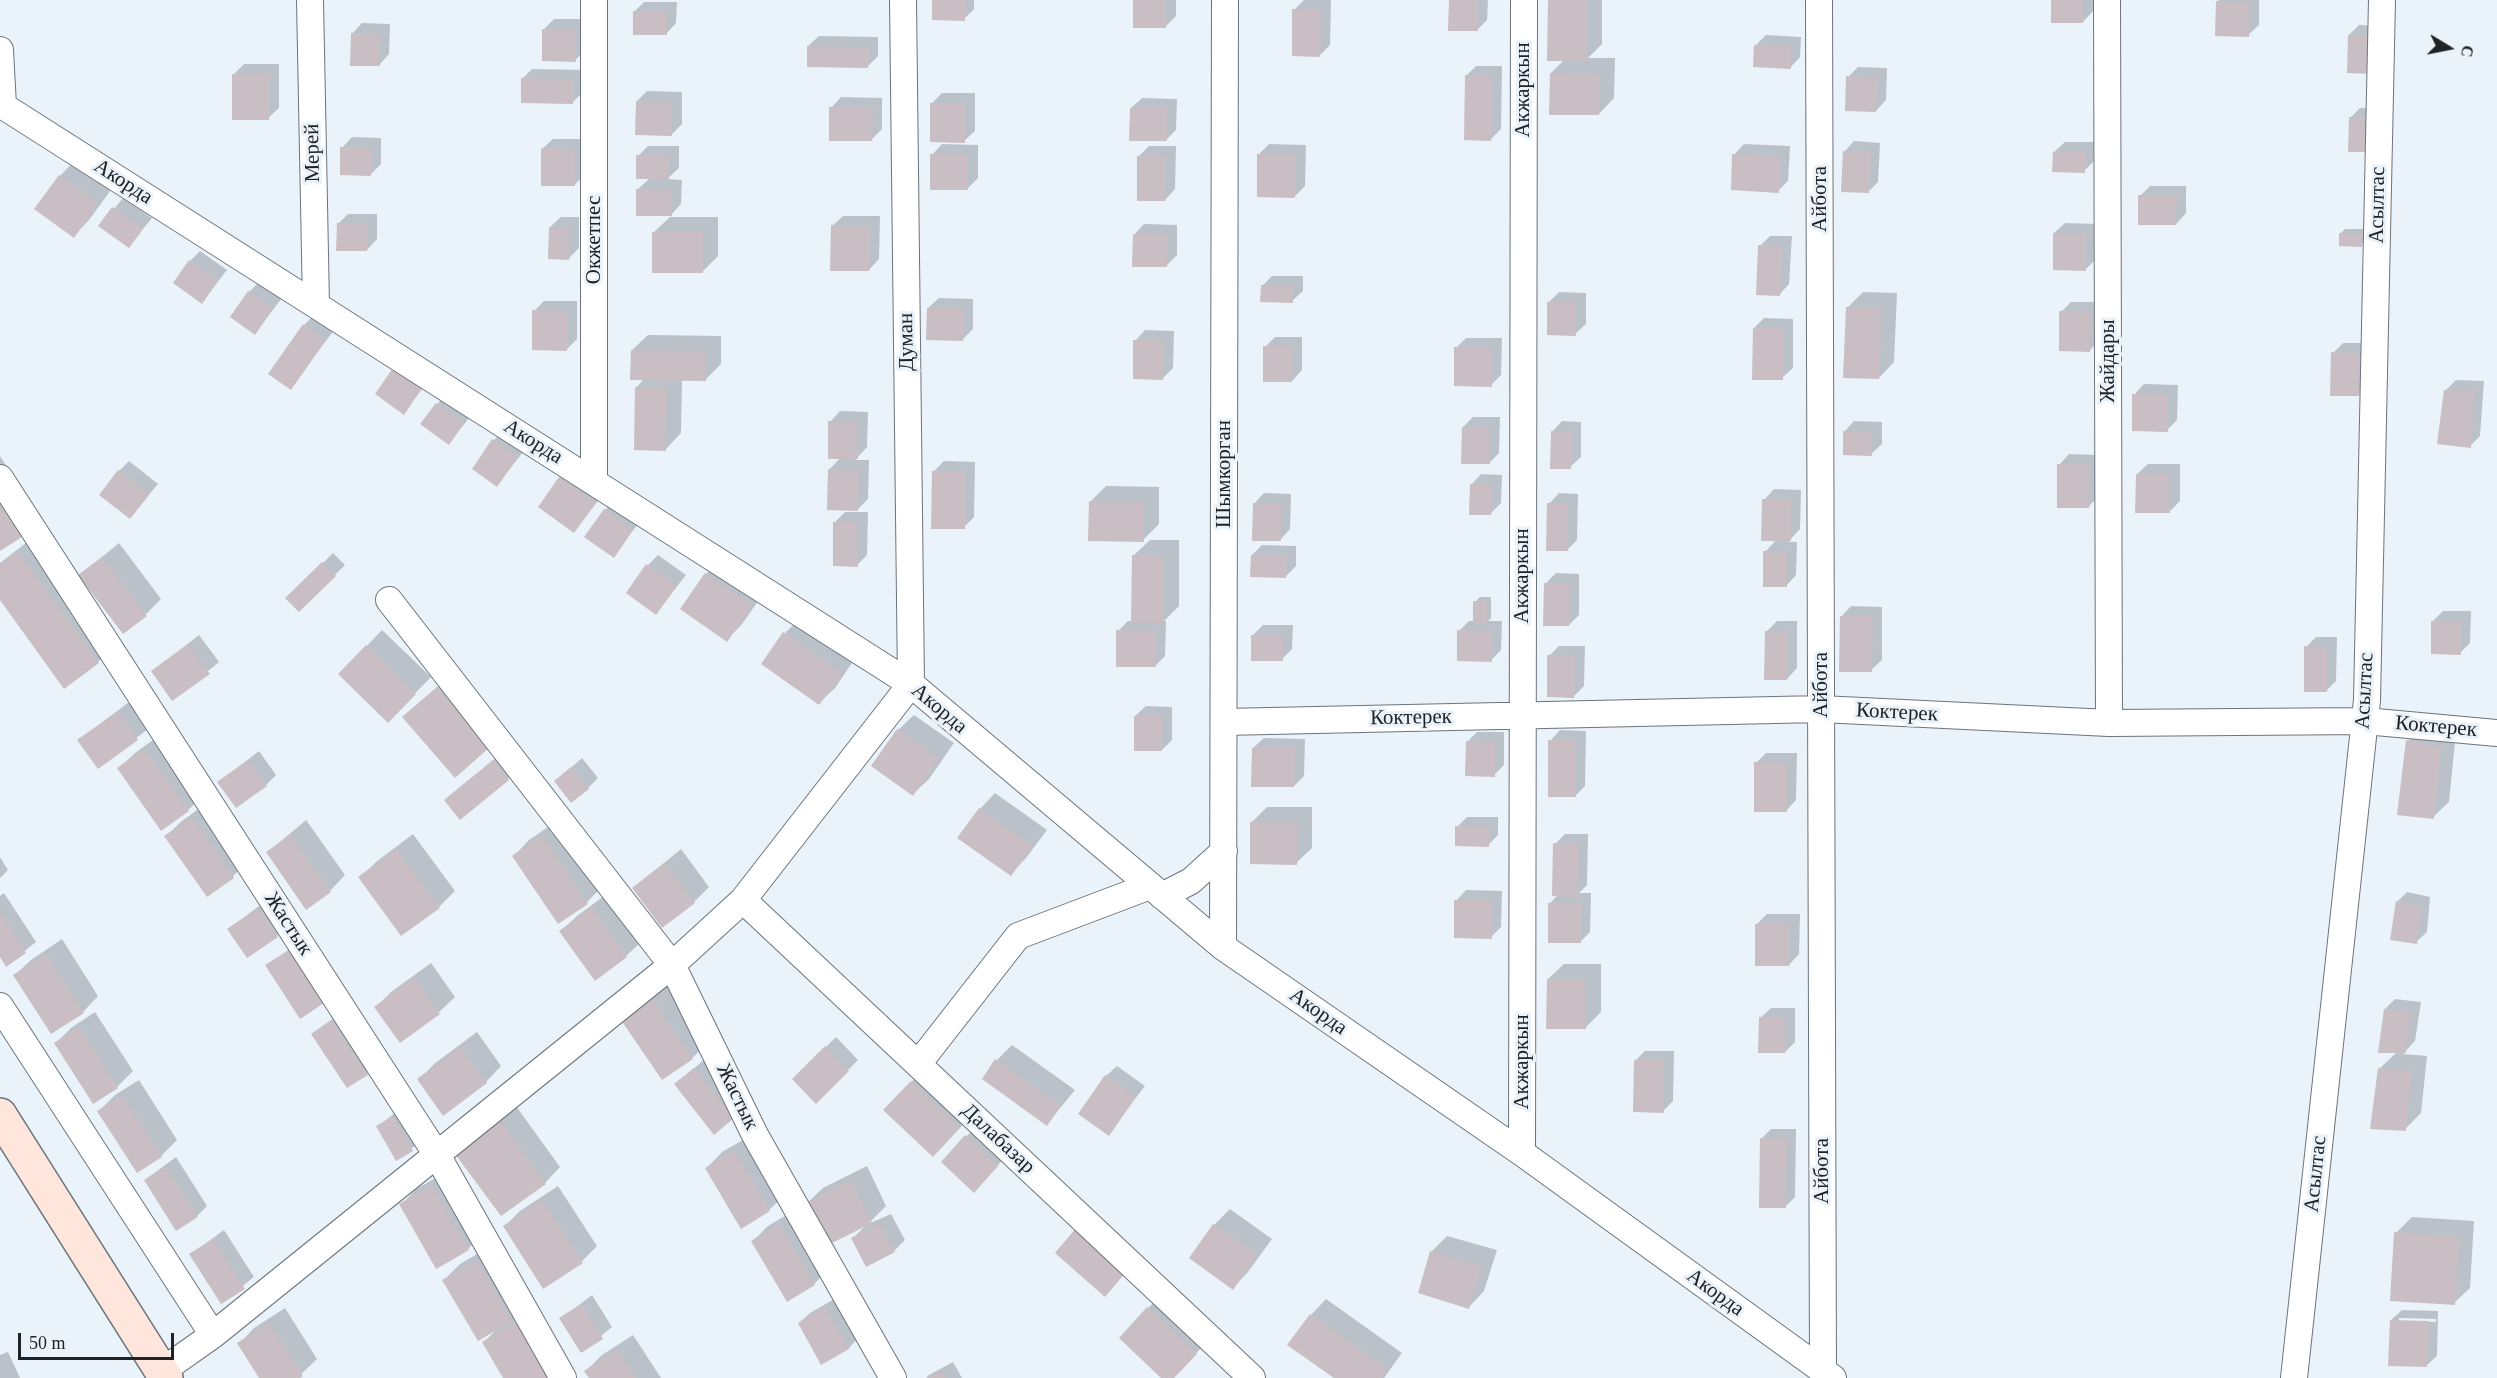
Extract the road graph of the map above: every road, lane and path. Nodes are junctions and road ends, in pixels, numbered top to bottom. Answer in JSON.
{"nodes":[{"id":1,"x":310,"y":0,"type":"edge"},
{"id":2,"x":594,"y":0,"type":"edge"},
{"id":3,"x":903,"y":0,"type":"edge"},
{"id":4,"x":1225,"y":0,"type":"edge"},
{"id":5,"x":1524,"y":0,"type":"edge"},
{"id":6,"x":1820,"y":0,"type":"edge"},
{"id":7,"x":2107,"y":0,"type":"edge"},
{"id":8,"x":2382,"y":0,"type":"edge"},
{"id":9,"x":0,"y":50,"type":"edge"},
{"id":10,"x":1,"y":105,"type":"edge"},
{"id":11,"x":316,"y":305,"type":"junction"},
{"id":12,"x":0,"y":478,"type":"edge"},
{"id":13,"x":594,"y":480,"type":"junction"},
{"id":14,"x":389,"y":600,"type":"dead end"},
{"id":15,"x":911,"y":684,"type":"junction"},
{"id":16,"x":1821,"y":709,"type":"junction"},
{"id":17,"x":1522,"y":716,"type":"junction"},
{"id":18,"x":2365,"y":721,"type":"junction"},
{"id":19,"x":1224,"y":722,"type":"junction"},
{"id":20,"x":2109,"y":723,"type":"junction"},
{"id":21,"x":2497,"y":733,"type":"edge"},
{"id":22,"x":1224,"y":851,"type":"junction"},
{"id":23,"x":1156,"y":891,"type":"junction"},
{"id":24,"x":743,"y":900,"type":"junction"},
{"id":25,"x":1223,"y":947,"type":"junction"},
{"id":26,"x":672,"y":965,"type":"junction"},
{"id":27,"x":0,"y":1006,"type":"edge"},
{"id":28,"x":918,"y":1064,"type":"junction"},
{"id":29,"x":0,"y":1115,"type":"edge"},
{"id":30,"x":1522,"y":1153,"type":"junction"},
{"id":31,"x":437,"y":1155,"type":"junction"},
{"id":32,"x":213,"y":1335,"type":"junction"},
{"id":33,"x":1828,"y":1374,"type":"edge"},
{"id":34,"x":164,"y":1375,"type":"edge"},
{"id":35,"x":562,"y":1378,"type":"edge"},
{"id":36,"x":892,"y":1378,"type":"edge"},
{"id":37,"x":1252,"y":1378,"type":"edge"},
{"id":38,"x":2294,"y":1378,"type":"edge"}],
"edges":[{"from":1,"to":11,"type":"street","name":"Мерей"},
{"from":2,"to":13,"type":"street","name":"Окжетпес"},
{"from":3,"to":15,"type":"street","name":"Думан"},
{"from":4,"to":19,"type":"street","name":"Шымкорган"},
{"from":5,"to":17,"type":"street","name":"Акжаркын"},
{"from":6,"to":16,"type":"street","name":"Айбота"},
{"from":7,"to":20,"type":"street","name":"Жайдары"},
{"from":8,"to":18,"type":"street","name":"Асылтас"},
{"from":9,"to":10,"type":"street"},
{"from":10,"to":11,"type":"street","name":"Акорда"},
{"from":11,"to":13,"type":"street","name":"Акорда"},
{"from":12,"to":31,"type":"street","name":"Жастык"},
{"from":13,"to":15,"type":"street","name":"Акорда"},
{"from":14,"to":26,"type":"street","name":"Жастык"},
{"from":15,"to":23,"type":"street","name":"Акорда"},
{"from":15,"to":24,"type":"street"},
{"from":16,"to":17,"type":"street","name":"Коктерек"},
{"from":16,"to":20,"type":"street","name":"Коктерек"},
{"from":16,"to":33,"type":"street","name":"Айбота"},
{"from":17,"to":19,"type":"street","name":"Коктерек"},
{"from":17,"to":30,"type":"street","name":"Акжаркын"},
{"from":18,"to":20,"type":"street","name":"Коктерек"},
{"from":18,"to":21,"type":"street","name":"Коктерек"},
{"from":18,"to":38,"type":"street","name":"Асылтас"},
{"from":19,"to":22,"type":"street","name":"Шымкорган"},
{"from":22,"to":23,"type":"street"},
{"from":22,"to":25,"type":"street","name":"Шымкорган"},
{"from":23,"to":25,"type":"street","name":"Акорда"},
{"from":23,"to":28,"type":"street"},
{"from":24,"to":26,"type":"street"},
{"from":24,"to":28,"type":"street","name":"Далабазар"},
{"from":25,"to":30,"type":"street","name":"Акорда"},
{"from":26,"to":31,"type":"street"},
{"from":26,"to":36,"type":"street","name":"Жастык"},
{"from":27,"to":32,"type":"street"},
{"from":28,"to":37,"type":"street","name":"Далабазар"},
{"from":29,"to":34,"type":"main road"},
{"from":30,"to":33,"type":"street","name":"Акорда"},
{"from":31,"to":32,"type":"street"},
{"from":31,"to":35,"type":"street","name":"Жастык"},
{"from":32,"to":34,"type":"street"}]}
